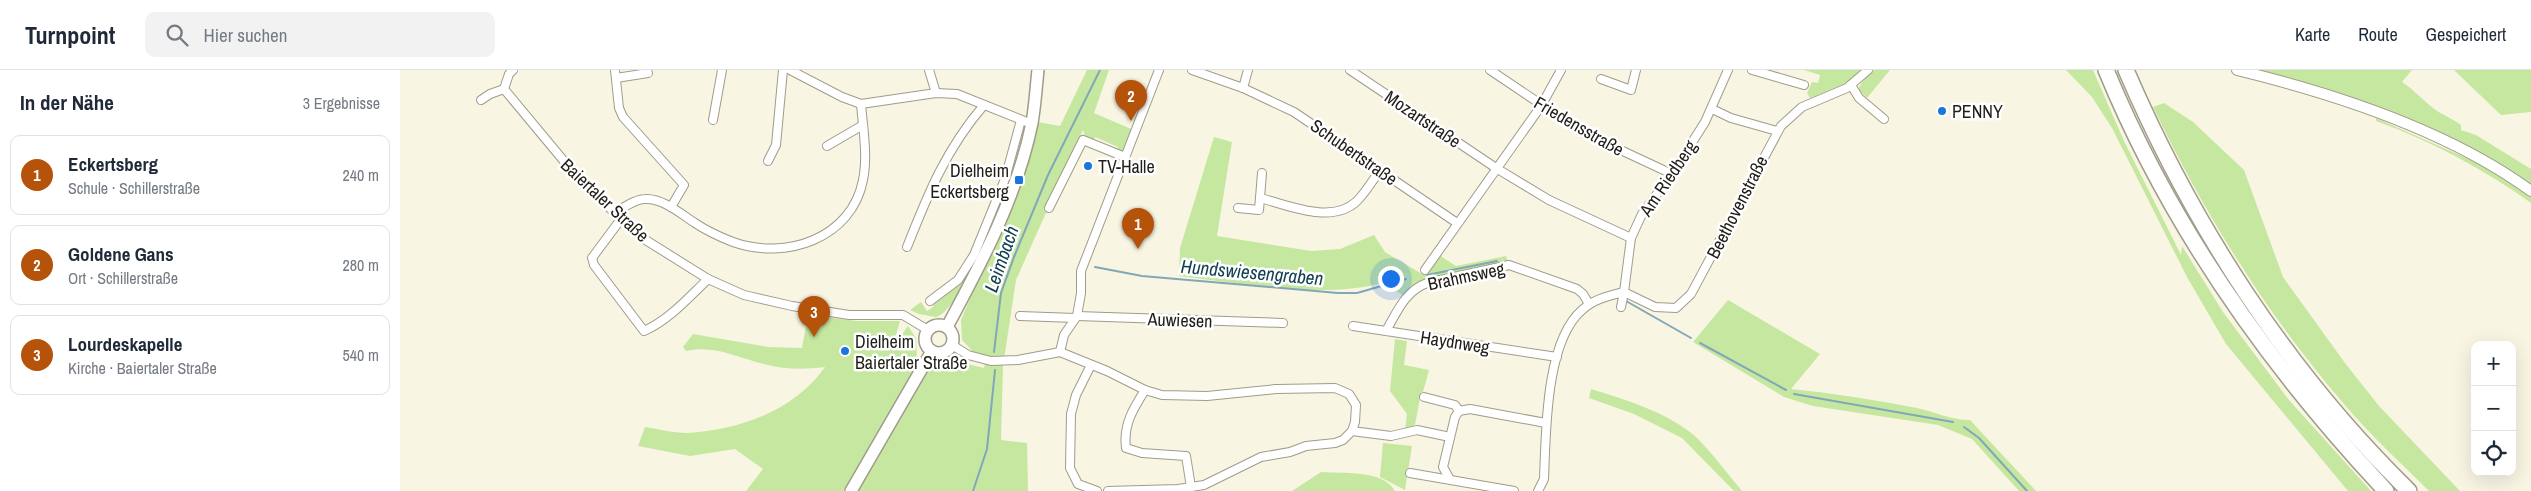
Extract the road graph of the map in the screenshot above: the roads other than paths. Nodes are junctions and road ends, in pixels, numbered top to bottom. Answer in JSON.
{"nodes":[{"id":1,"x":513,"y":70,"type":"edge"},
{"id":2,"x":722,"y":70,"type":"edge"},
{"id":3,"x":783,"y":70,"type":"edge"},
{"id":4,"x":790,"y":70,"type":"edge"},
{"id":5,"x":929,"y":70,"type":"edge"},
{"id":6,"x":1038,"y":70,"type":"edge"},
{"id":7,"x":1159,"y":70,"type":"edge"},
{"id":8,"x":1192,"y":70,"type":"edge"},
{"id":9,"x":1248,"y":70,"type":"edge"},
{"id":10,"x":1350,"y":70,"type":"edge"},
{"id":11,"x":1490,"y":70,"type":"edge"},
{"id":12,"x":1561,"y":70,"type":"edge"},
{"id":13,"x":1636,"y":70,"type":"edge"},
{"id":14,"x":1728,"y":70,"type":"edge"},
{"id":15,"x":1752,"y":70,"type":"edge"},
{"id":16,"x":1868,"y":70,"type":"edge"},
{"id":17,"x":2106,"y":70,"type":"edge"},
{"id":18,"x":2126,"y":70,"type":"edge"},
{"id":19,"x":2237,"y":70,"type":"edge"},
{"id":20,"x":648,"y":73,"type":"dead end"},
{"id":21,"x":615,"y":74,"type":"edge"},
{"id":22,"x":1601,"y":79,"type":"dead end"},
{"id":23,"x":1804,"y":85,"type":"dead end"},
{"id":24,"x":1851,"y":85,"type":"junction"},
{"id":25,"x":1243,"y":88,"type":"junction"},
{"id":26,"x":504,"y":89,"type":"junction"},
{"id":27,"x":936,"y":93,"type":"junction"},
{"id":28,"x":481,"y":100,"type":"dead end"},
{"id":29,"x":861,"y":104,"type":"junction"},
{"id":30,"x":984,"y":105,"type":"junction"},
{"id":31,"x":1541,"y":106,"type":"junction"},
{"id":32,"x":1712,"y":109,"type":"junction"},
{"id":33,"x":1884,"y":119,"type":"dead end"},
{"id":34,"x":713,"y":120,"type":"dead end"},
{"id":35,"x":1026,"y":122,"type":"junction"},
{"id":36,"x":862,"y":125,"type":"junction"},
{"id":37,"x":1776,"y":131,"type":"junction"},
{"id":38,"x":828,"y":146,"type":"dead end"},
{"id":39,"x":1125,"y":157,"type":"junction"},
{"id":40,"x":768,"y":161,"type":"dead end"},
{"id":41,"x":1496,"y":168,"type":"junction"},
{"id":42,"x":1380,"y":170,"type":"junction"},
{"id":43,"x":1262,"y":173,"type":"dead end"},
{"id":44,"x":1672,"y":174,"type":"junction"},
{"id":45,"x":2531,"y":191,"type":"edge"},
{"id":46,"x":1260,"y":198,"type":"junction"},
{"id":47,"x":671,"y":207,"type":"junction"},
{"id":48,"x":1049,"y":208,"type":"dead end"},
{"id":49,"x":1238,"y":208,"type":"dead end"},
{"id":50,"x":621,"y":219,"type":"junction"},
{"id":51,"x":1457,"y":223,"type":"junction"},
{"id":52,"x":1631,"y":238,"type":"junction"},
{"id":53,"x":907,"y":247,"type":"dead end"},
{"id":54,"x":1424,"y":270,"type":"dead end"},
{"id":55,"x":708,"y":279,"type":"junction"},
{"id":56,"x":1624,"y":292,"type":"junction"},
{"id":57,"x":930,"y":302,"type":"dead end"},
{"id":58,"x":1589,"y":304,"type":"junction"},
{"id":59,"x":1621,"y":307,"type":"dead end"},
{"id":60,"x":1020,"y":316,"type":"dead end"},
{"id":61,"x":1076,"y":317,"type":"junction"},
{"id":62,"x":1283,"y":323,"type":"dead end"},
{"id":63,"x":1352,"y":326,"type":"dead end"},
{"id":64,"x":947,"y":327,"type":"junction"},
{"id":65,"x":928,"y":330,"type":"junction"},
{"id":66,"x":1386,"y":331,"type":"junction"},
{"id":67,"x":952,"y":345,"type":"junction"},
{"id":68,"x":932,"y":351,"type":"junction"},
{"id":69,"x":1060,"y":352,"type":"junction"},
{"id":70,"x":1557,"y":357,"type":"junction"},
{"id":71,"x":1091,"y":365,"type":"junction"},
{"id":72,"x":1145,"y":390,"type":"junction"},
{"id":73,"x":1424,"y":397,"type":"dead end"},
{"id":74,"x":1460,"y":411,"type":"junction"},
{"id":75,"x":1546,"y":423,"type":"junction"},
{"id":76,"x":1352,"y":431,"type":"junction"},
{"id":77,"x":1450,"y":437,"type":"junction"},
{"id":78,"x":1410,"y":473,"type":"dead end"},
{"id":79,"x":1449,"y":478,"type":"junction"},
{"id":80,"x":1191,"y":487,"type":"junction"},
{"id":81,"x":1084,"y":490,"type":"edge"},
{"id":82,"x":851,"y":491,"type":"edge"},
{"id":83,"x":1097,"y":491,"type":"edge"},
{"id":84,"x":1108,"y":491,"type":"edge"},
{"id":85,"x":1514,"y":491,"type":"edge"},
{"id":86,"x":1538,"y":491,"type":"edge"},
{"id":87,"x":2386,"y":491,"type":"edge"},
{"id":88,"x":2409,"y":491,"type":"edge"}],
"edges":[{"from":1,"to":26,"type":"street"},
{"from":2,"to":34,"type":"street"},
{"from":3,"to":40,"type":"street"},
{"from":4,"to":29,"type":"street"},
{"from":5,"to":27,"type":"street"},
{"from":6,"to":35,"type":"main road"},
{"from":7,"to":39,"type":"street"},
{"from":8,"to":25,"type":"street","name":"Schubertstraße"},
{"from":9,"to":25,"type":"street"},
{"from":10,"to":41,"type":"street","name":"Mozartstraße"},
{"from":11,"to":31,"type":"street","name":"Friedensstraße"},
{"from":12,"to":31,"type":"street"},
{"from":13,"to":22,"type":"street"},
{"from":14,"to":32,"type":"street","name":"Am Riedberg"},
{"from":15,"to":23,"type":"street"},
{"from":16,"to":24,"type":"street","name":"Beethovenstraße"},
{"from":17,"to":87,"type":"highway"},
{"from":18,"to":88,"type":"highway"},
{"from":19,"to":45,"type":"street"},
{"from":20,"to":21,"type":"street"},
{"from":21,"to":47,"type":"street"},
{"from":24,"to":33,"type":"street"},
{"from":24,"to":37,"type":"street","name":"Beethovenstraße"},
{"from":25,"to":42,"type":"street","name":"Schubertstraße"},
{"from":26,"to":28,"type":"street"},
{"from":26,"to":50,"type":"street","name":"Baiertaler Straße"},
{"from":27,"to":29,"type":"street"},
{"from":27,"to":30,"type":"street"},
{"from":29,"to":36,"type":"street"},
{"from":30,"to":35,"type":"street"},
{"from":30,"to":53,"type":"street"},
{"from":31,"to":41,"type":"street"},
{"from":31,"to":44,"type":"street","name":"Friedensstraße"},
{"from":32,"to":37,"type":"street"},
{"from":32,"to":44,"type":"street","name":"Am Riedberg"},
{"from":35,"to":57,"type":"street"},
{"from":35,"to":64,"type":"main road"},
{"from":36,"to":38,"type":"street"},
{"from":36,"to":47,"type":"street"},
{"from":37,"to":56,"type":"street","name":"Beethovenstraße"},
{"from":39,"to":48,"type":"street"},
{"from":39,"to":61,"type":"street"},
{"from":41,"to":51,"type":"street"},
{"from":41,"to":52,"type":"street","name":"Mozartstraße"},
{"from":42,"to":46,"type":"street"},
{"from":42,"to":51,"type":"street","name":"Schubertstraße"},
{"from":43,"to":46,"type":"street"},
{"from":44,"to":52,"type":"street","name":"Am Riedberg"},
{"from":46,"to":49,"type":"street"},
{"from":47,"to":50,"type":"street"},
{"from":50,"to":55,"type":"street","name":"Baiertaler Straße"},
{"from":50,"to":55,"type":"street"},
{"from":51,"to":54,"type":"street"},
{"from":52,"to":56,"type":"street","name":"Am Riedberg"},
{"from":55,"to":65,"type":"street","name":"Baiertaler Straße"},
{"from":56,"to":58,"type":"street"},
{"from":56,"to":59,"type":"street","name":"Am Riedberg"},
{"from":58,"to":66,"type":"street","name":"Brahmsweg"},
{"from":58,"to":70,"type":"street"},
{"from":60,"to":61,"type":"street","name":"Auwiesen"},
{"from":61,"to":62,"type":"street","name":"Auwiesen"},
{"from":61,"to":69,"type":"street"},
{"from":63,"to":66,"type":"street","name":"Haydnweg"},
{"from":64,"to":65,"type":"main road"},
{"from":64,"to":67,"type":"main road"},
{"from":65,"to":68,"type":"main road"},
{"from":66,"to":70,"type":"street","name":"Haydnweg"},
{"from":67,"to":68,"type":"main road"},
{"from":67,"to":69,"type":"street"},
{"from":68,"to":82,"type":"main road"},
{"from":69,"to":71,"type":"street"},
{"from":70,"to":75,"type":"street"},
{"from":71,"to":72,"type":"street"},
{"from":71,"to":81,"type":"street"},
{"from":72,"to":76,"type":"street"},
{"from":72,"to":80,"type":"street"},
{"from":73,"to":74,"type":"street"},
{"from":74,"to":75,"type":"street"},
{"from":74,"to":77,"type":"street"},
{"from":75,"to":86,"type":"street"},
{"from":76,"to":77,"type":"street"},
{"from":76,"to":80,"type":"street"},
{"from":77,"to":79,"type":"street"},
{"from":78,"to":79,"type":"street"},
{"from":79,"to":85,"type":"street"},
{"from":80,"to":84,"type":"street"},
{"from":81,"to":83,"type":"street"}]}
